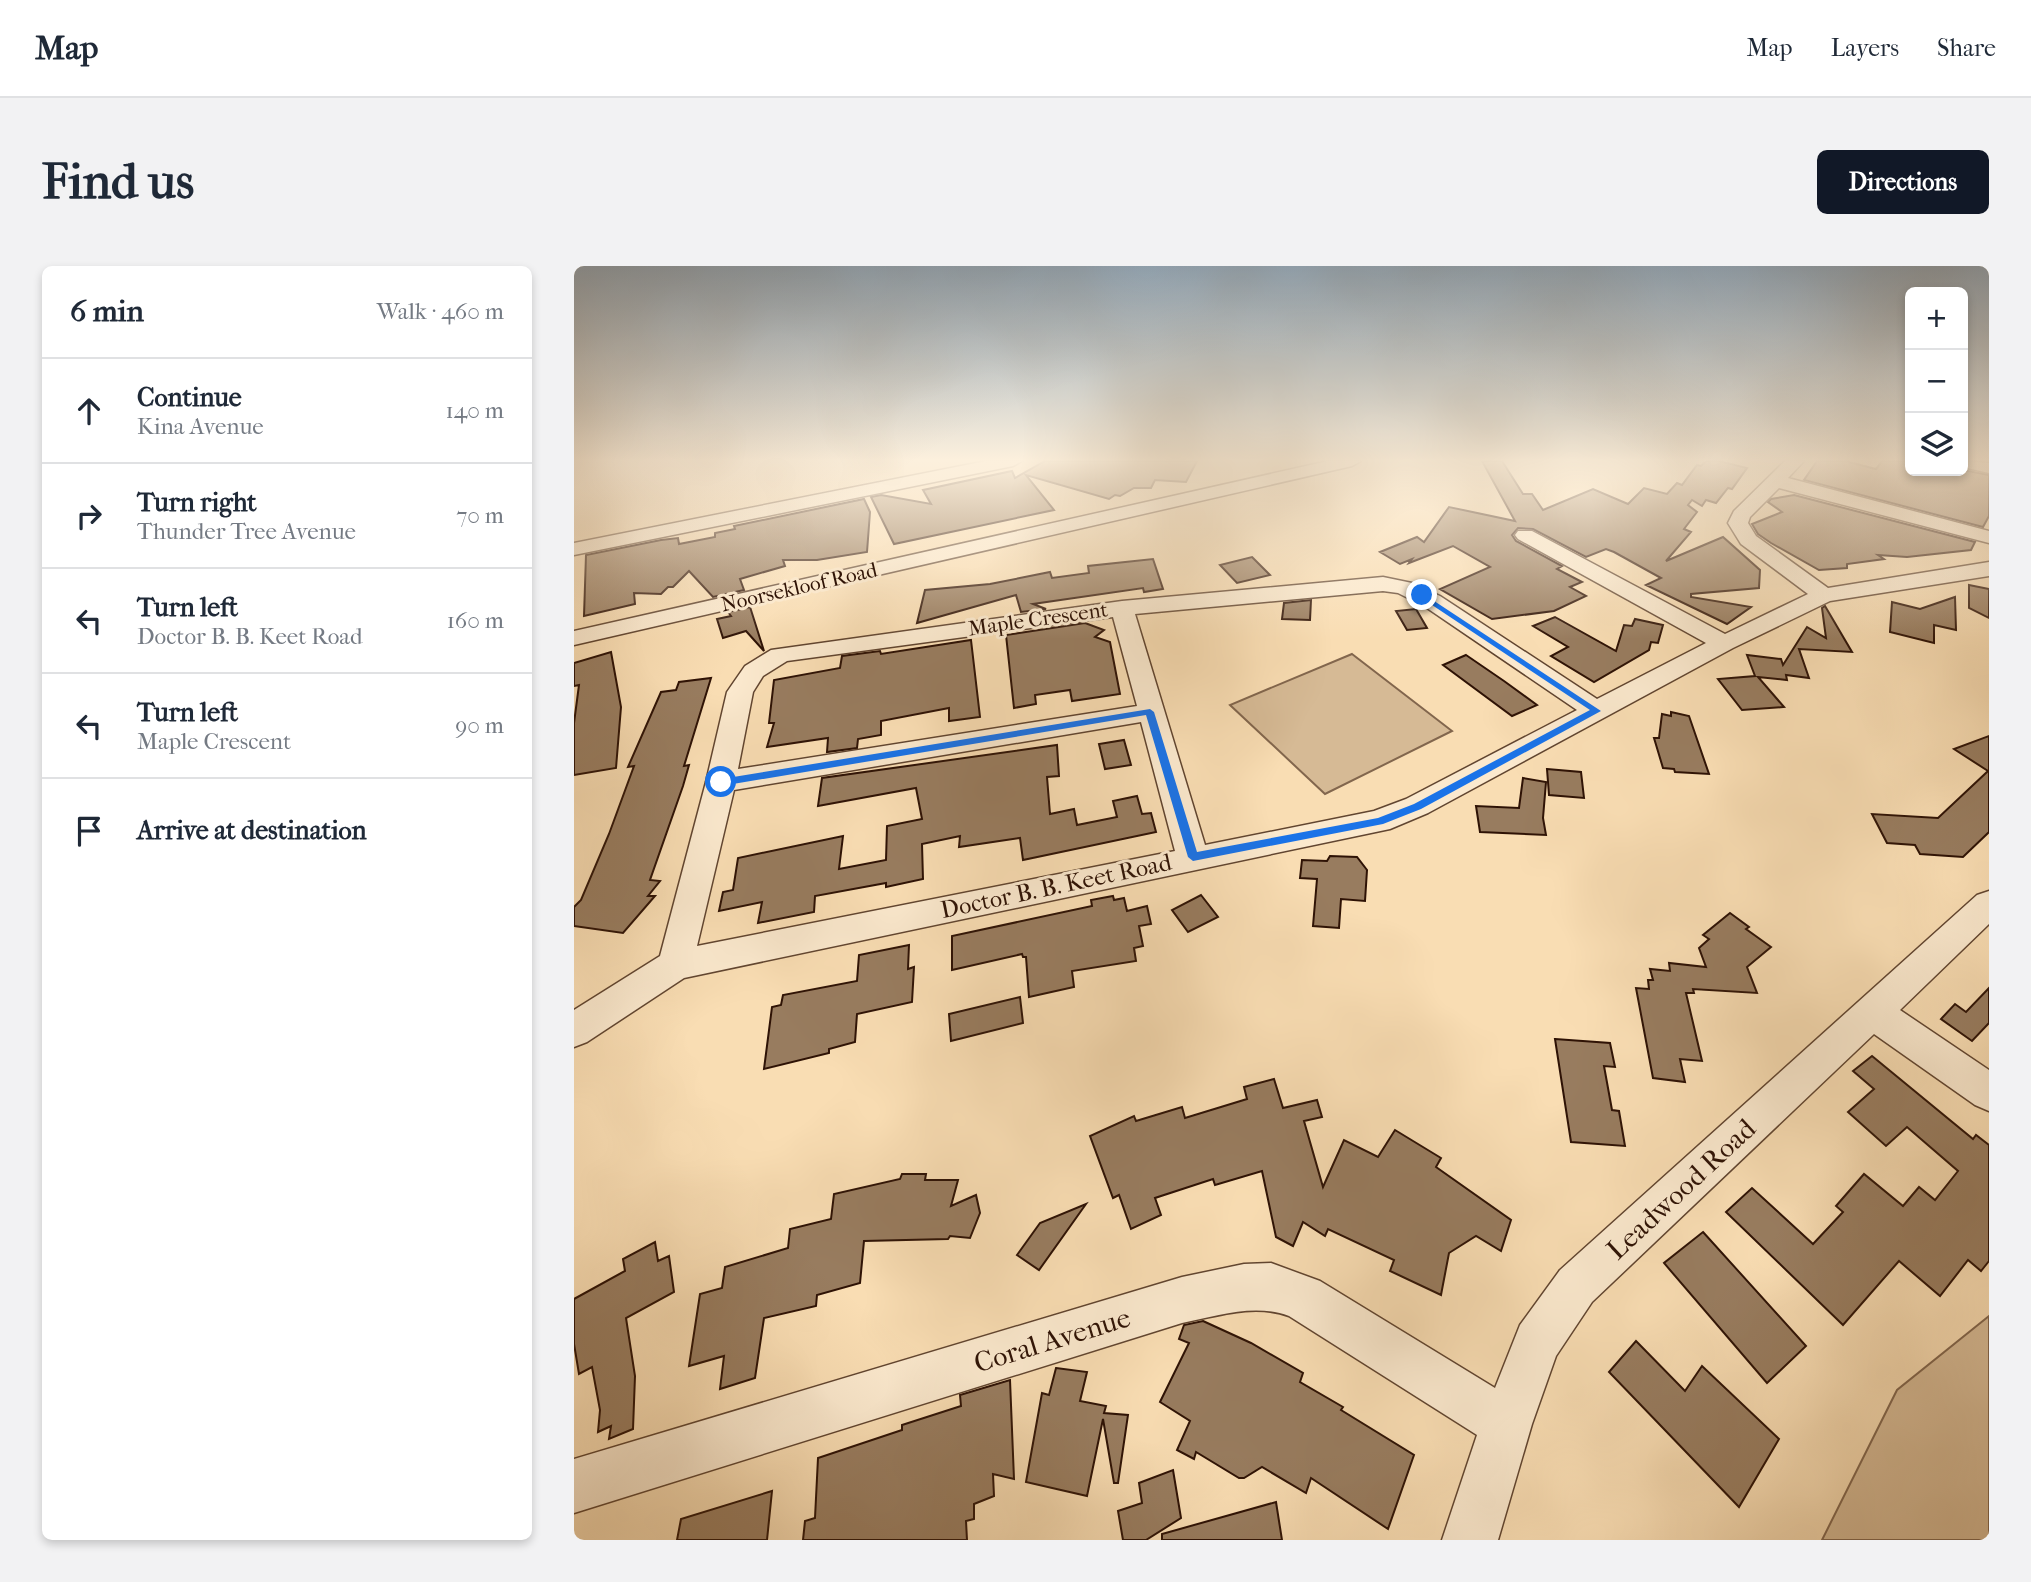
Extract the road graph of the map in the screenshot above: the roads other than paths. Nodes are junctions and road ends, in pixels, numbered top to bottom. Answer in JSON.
{"nodes":[{"id":1,"x":716,"y":520,"type":"edge"},
{"id":2,"x":1093,"y":520,"type":"edge"},
{"id":3,"x":1739,"y":520,"type":"edge"},
{"id":4,"x":1926,"y":520,"type":"edge"},
{"id":5,"x":1525,"y":535,"type":"dead end"},
{"id":6,"x":1989,"y":537,"type":"edge"},
{"id":7,"x":574,"y":549,"type":"edge"},
{"id":8,"x":1989,"y":569,"type":"edge"},
{"id":9,"x":1824,"y":595,"type":"junction"},
{"id":10,"x":1122,"y":608,"type":"junction"},
{"id":11,"x":574,"y":638,"type":"edge"},
{"id":12,"x":1724,"y":643,"type":"junction"},
{"id":13,"x":1597,"y":711,"type":"junction"},
{"id":14,"x":1150,"y":712,"type":"junction"},
{"id":15,"x":721,"y":782,"type":"junction"},
{"id":16,"x":1193,"y":857,"type":"junction"},
{"id":17,"x":1989,"y":904,"type":"edge"},
{"id":18,"x":675,"y":965,"type":"junction"},
{"id":19,"x":1873,"y":1012,"type":"junction"},
{"id":20,"x":574,"y":1030,"type":"edge"},
{"id":21,"x":1989,"y":1092,"type":"edge"},
{"id":22,"x":1506,"y":1424,"type":"junction"},
{"id":23,"x":574,"y":1486,"type":"edge"},
{"id":24,"x":1470,"y":1540,"type":"edge"}],
"edges":[{"from":1,"to":7,"type":"street"},
{"from":2,"to":11,"type":"street","name":"Noorsekloof Road"},
{"from":3,"to":9,"type":"street"},
{"from":4,"to":6,"type":"street"},
{"from":5,"to":12,"type":"street"},
{"from":8,"to":9,"type":"street","name":"Doctor B. B. Keet Road"},
{"from":9,"to":12,"type":"street","name":"Doctor B. B. Keet Road"},
{"from":10,"to":13,"type":"street","name":"Maple Crescent"},
{"from":10,"to":14,"type":"street"},
{"from":10,"to":15,"type":"street","name":"Maple Crescent"},
{"from":12,"to":13,"type":"street","name":"Doctor B. B. Keet Road"},
{"from":13,"to":16,"type":"street","name":"Doctor B. B. Keet Road"},
{"from":14,"to":15,"type":"street"},
{"from":14,"to":16,"type":"street"},
{"from":15,"to":18,"type":"street","name":"Maple Crescent"},
{"from":16,"to":18,"type":"street","name":"Doctor B. B. Keet Road"},
{"from":17,"to":19,"type":"street","name":"Leadwood Road"},
{"from":18,"to":20,"type":"street","name":"Doctor B. B. Keet Road"},
{"from":19,"to":21,"type":"street"},
{"from":19,"to":22,"type":"street","name":"Leadwood Road"},
{"from":22,"to":23,"type":"street","name":"Coral Avenue"},
{"from":22,"to":24,"type":"street","name":"Leadwood Road"}]}
